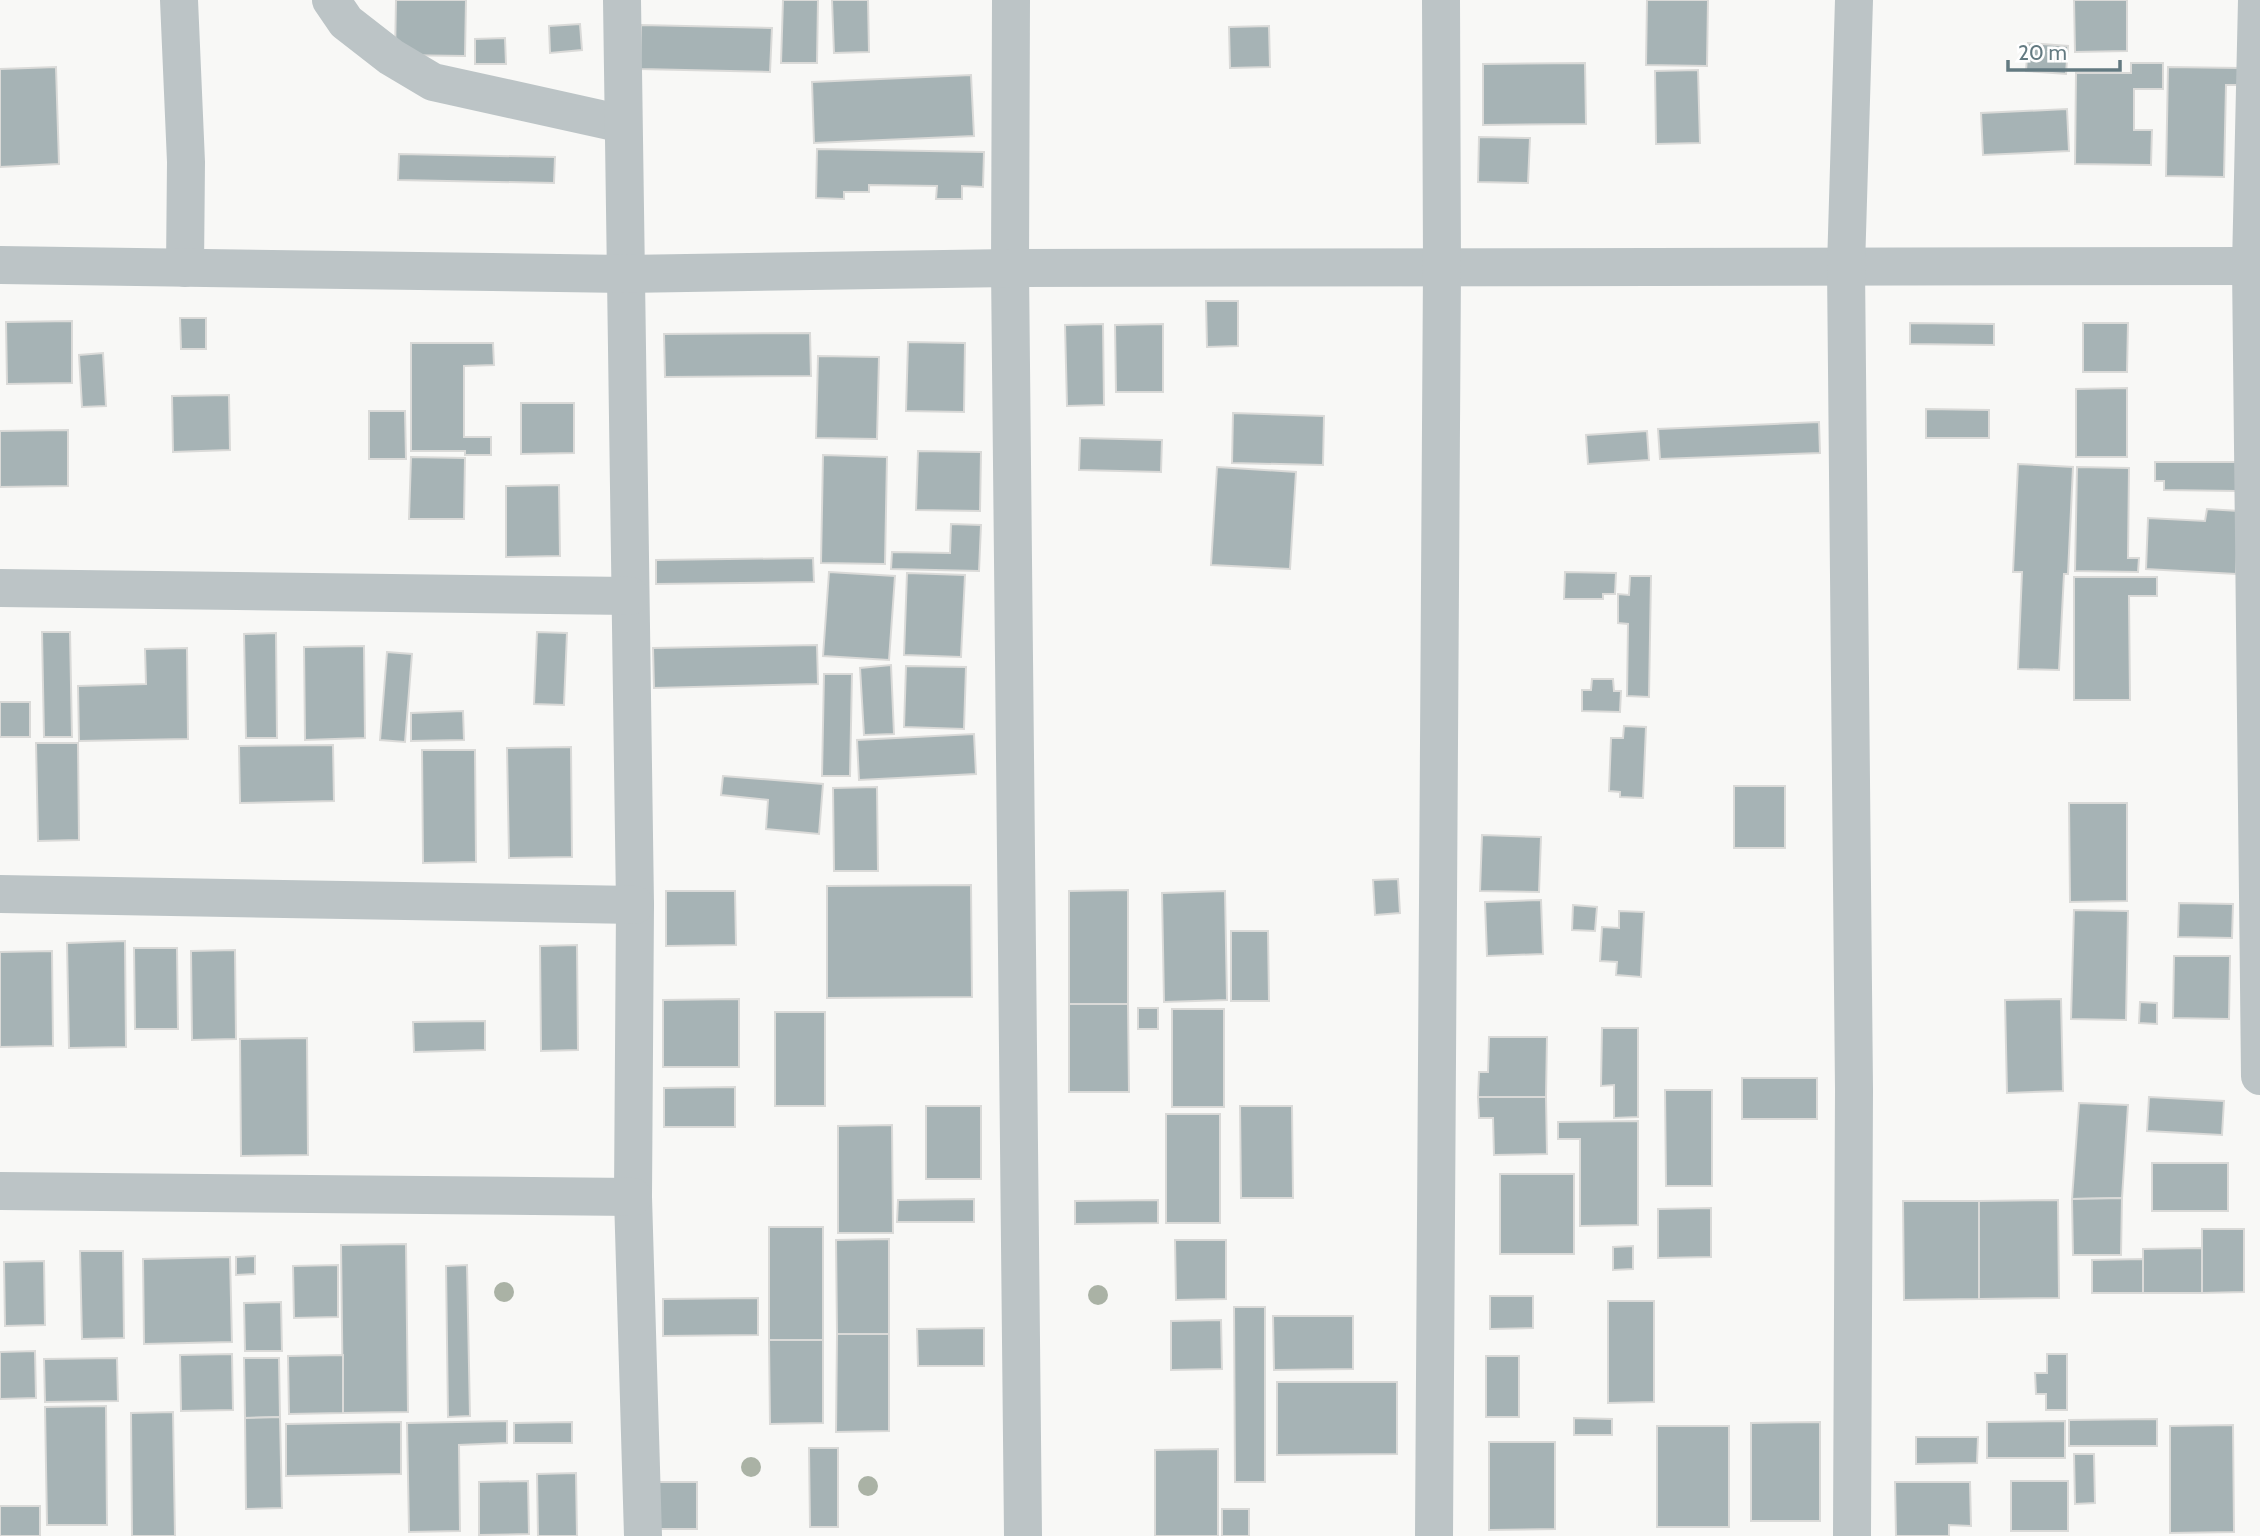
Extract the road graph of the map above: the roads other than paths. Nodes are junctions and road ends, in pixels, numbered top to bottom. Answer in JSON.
{"nodes":[{"id":1,"x":179,"y":0,"type":"edge"},
{"id":2,"x":331,"y":0,"type":"edge"},
{"id":3,"x":622,"y":0,"type":"edge"},
{"id":4,"x":1011,"y":0,"type":"edge"},
{"id":5,"x":1441,"y":0,"type":"edge"},
{"id":6,"x":1854,"y":0,"type":"edge"},
{"id":7,"x":2257,"y":0,"type":"edge"},
{"id":8,"x":623,"y":124,"type":"junction"},
{"id":9,"x":0,"y":265,"type":"edge"},
{"id":10,"x":2255,"y":266,"type":"edge"},
{"id":11,"x":1846,"y":267,"type":"junction"},
{"id":12,"x":185,"y":268,"type":"junction"},
{"id":13,"x":1010,"y":268,"type":"junction"},
{"id":14,"x":1442,"y":268,"type":"junction"},
{"id":15,"x":625,"y":274,"type":"junction"},
{"id":16,"x":0,"y":587,"type":"edge"},
{"id":17,"x":630,"y":596,"type":"junction"},
{"id":18,"x":0,"y":894,"type":"edge"},
{"id":19,"x":635,"y":905,"type":"junction"},
{"id":20,"x":2260,"y":1076,"type":"edge"},
{"id":21,"x":0,"y":1191,"type":"edge"},
{"id":22,"x":633,"y":1197,"type":"junction"},
{"id":23,"x":643,"y":1536,"type":"edge"},
{"id":24,"x":1023,"y":1536,"type":"edge"},
{"id":25,"x":1434,"y":1536,"type":"edge"},
{"id":26,"x":1852,"y":1536,"type":"edge"}],
"edges":[{"from":1,"to":12,"type":"street"},
{"from":2,"to":8,"type":"street"},
{"from":3,"to":8,"type":"street"},
{"from":4,"to":13,"type":"street"},
{"from":5,"to":14,"type":"street"},
{"from":6,"to":11,"type":"street"},
{"from":7,"to":10,"type":"street"},
{"from":8,"to":15,"type":"street"},
{"from":9,"to":12,"type":"street"},
{"from":10,"to":11,"type":"street"},
{"from":10,"to":20,"type":"street"},
{"from":11,"to":14,"type":"street"},
{"from":11,"to":26,"type":"street"},
{"from":12,"to":15,"type":"street"},
{"from":13,"to":14,"type":"street"},
{"from":13,"to":15,"type":"street"},
{"from":13,"to":24,"type":"street"},
{"from":14,"to":25,"type":"street"},
{"from":15,"to":17,"type":"street"},
{"from":16,"to":17,"type":"street"},
{"from":17,"to":19,"type":"street"},
{"from":18,"to":19,"type":"street"},
{"from":19,"to":22,"type":"street"},
{"from":21,"to":22,"type":"street"},
{"from":22,"to":23,"type":"street"}]}
